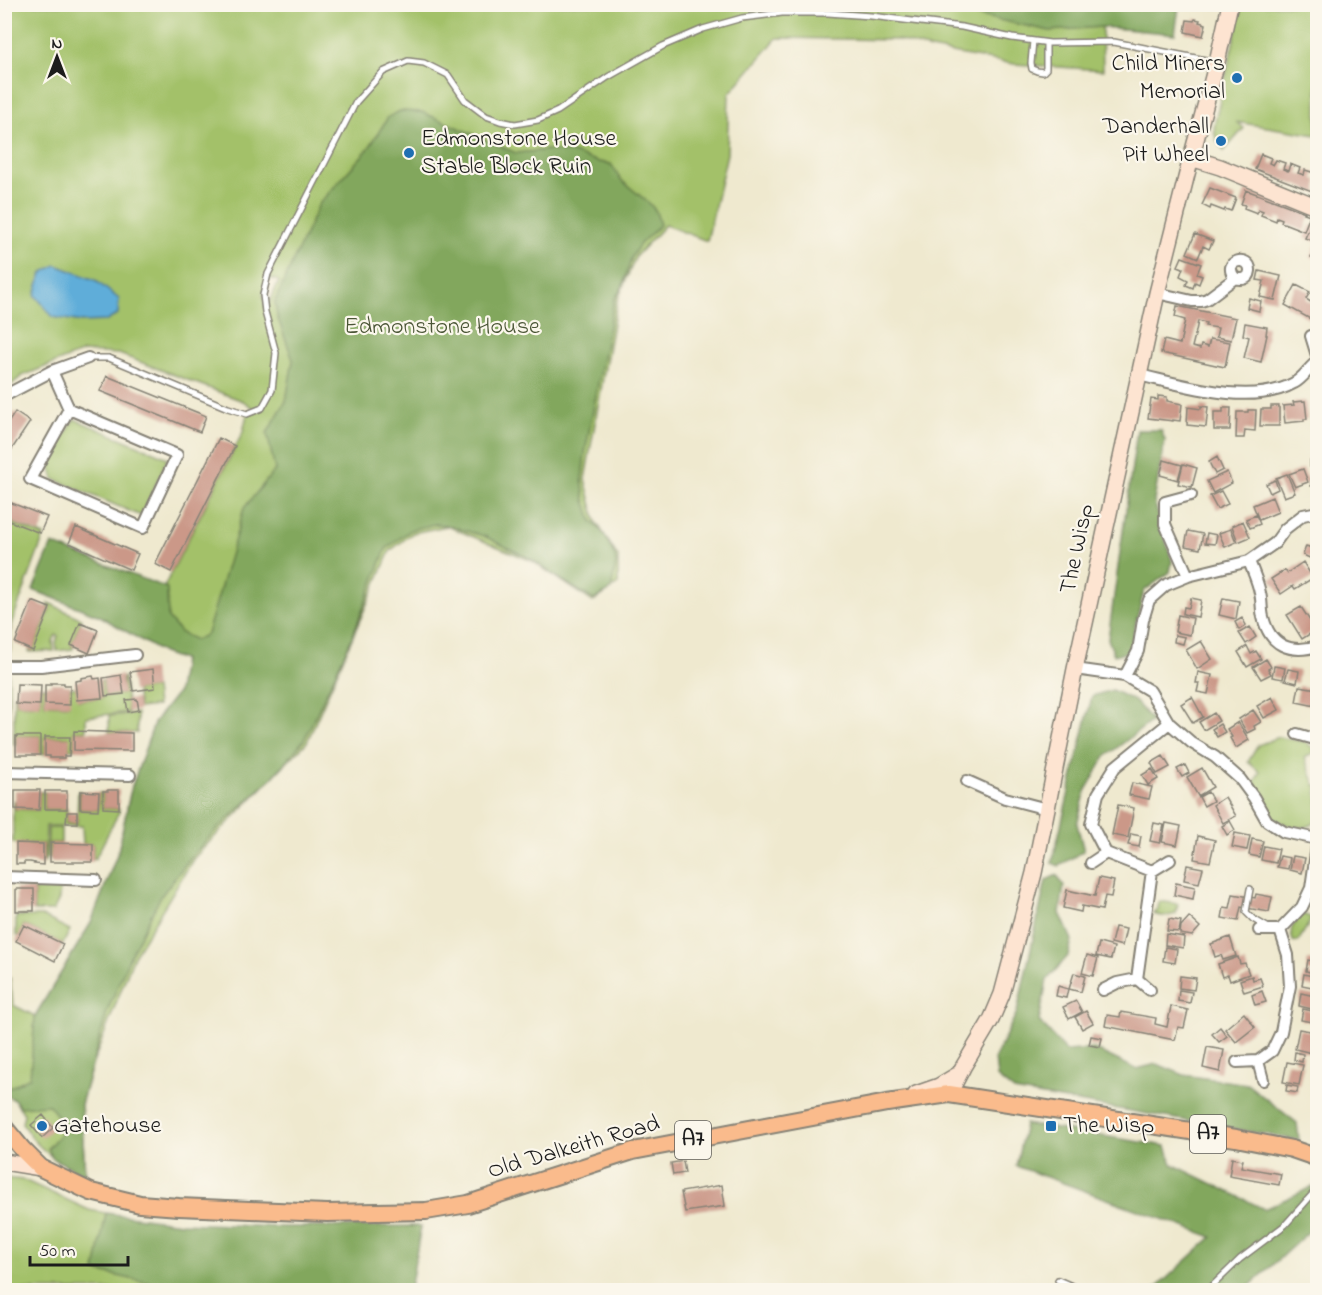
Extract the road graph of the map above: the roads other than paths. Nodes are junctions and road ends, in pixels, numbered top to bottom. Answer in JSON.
{"nodes":[{"id":1,"x":1230,"y":4,"type":"edge"},
{"id":2,"x":1033,"y":41,"type":"junction"},
{"id":3,"x":1046,"y":43,"type":"junction"},
{"id":4,"x":1217,"y":62,"type":"junction"},
{"id":5,"x":1191,"y":158,"type":"junction"},
{"id":6,"x":1317,"y":207,"type":"edge"},
{"id":7,"x":1235,"y":278,"type":"dead end"},
{"id":8,"x":1157,"y":293,"type":"junction"},
{"id":9,"x":1311,"y":336,"type":"dead end"},
{"id":10,"x":88,"y":358,"type":"joint"},
{"id":11,"x":1317,"y":360,"type":"edge"},
{"id":12,"x":52,"y":370,"type":"junction"},
{"id":13,"x":1139,"y":375,"type":"junction"},
{"id":14,"x":4,"y":396,"type":"edge"},
{"id":15,"x":69,"y":409,"type":"junction"},
{"id":16,"x":1191,"y":495,"type":"dead end"},
{"id":17,"x":1317,"y":512,"type":"edge"},
{"id":18,"x":1249,"y":561,"type":"junction"},
{"id":19,"x":1188,"y":576,"type":"junction"},
{"id":20,"x":1317,"y":646,"type":"edge"},
{"id":21,"x":135,"y":655,"type":"dead end"},
{"id":22,"x":4,"y":666,"type":"edge"},
{"id":23,"x":1075,"y":669,"type":"junction"},
{"id":24,"x":1125,"y":676,"type":"junction"},
{"id":25,"x":1169,"y":723,"type":"junction"},
{"id":26,"x":1297,"y":734,"type":"dead end"},
{"id":27,"x":1317,"y":740,"type":"edge"},
{"id":28,"x":4,"y":772,"type":"edge"},
{"id":29,"x":130,"y":775,"type":"dead end"},
{"id":30,"x":967,"y":781,"type":"dead end"},
{"id":31,"x":1047,"y":809,"type":"junction"},
{"id":32,"x":1317,"y":839,"type":"edge"},
{"id":33,"x":1106,"y":853,"type":"junction"},
{"id":34,"x":1170,"y":860,"type":"dead end"},
{"id":35,"x":1091,"y":863,"type":"dead end"},
{"id":36,"x":1152,"y":871,"type":"junction"},
{"id":37,"x":4,"y":877,"type":"edge"},
{"id":38,"x":96,"y":880,"type":"dead end"},
{"id":39,"x":1250,"y":889,"type":"dead end"},
{"id":40,"x":1259,"y":930,"type":"dead end"},
{"id":41,"x":1276,"y":930,"type":"junction"},
{"id":42,"x":1137,"y":979,"type":"junction"},
{"id":43,"x":1102,"y":990,"type":"dead end"},
{"id":44,"x":1150,"y":990,"type":"dead end"},
{"id":45,"x":1258,"y":1061,"type":"junction"},
{"id":46,"x":1237,"y":1062,"type":"dead end"},
{"id":47,"x":960,"y":1073,"type":"junction"},
{"id":48,"x":1263,"y":1080,"type":"dead end"},
{"id":49,"x":949,"y":1094,"type":"junction"},
{"id":50,"x":776,"y":1125,"type":"junction"},
{"id":51,"x":4,"y":1127,"type":"edge"},
{"id":52,"x":1317,"y":1158,"type":"edge"},
{"id":53,"x":4,"y":1162,"type":"edge"},
{"id":54,"x":41,"y":1168,"type":"junction"},
{"id":55,"x":1317,"y":1188,"type":"edge"},
{"id":56,"x":1058,"y":1280,"type":"dead end"},
{"id":57,"x":1081,"y":1290,"type":"edge"},
{"id":58,"x":1208,"y":1290,"type":"edge"}],
"edges":[{"from":1,"to":4,"type":"street","name":"The Wisp"},
{"from":2,"to":3,"type":"lane"},
{"from":2,"to":3,"type":"lane"},
{"from":2,"to":10,"type":"lane"},
{"from":3,"to":4,"type":"lane"},
{"from":4,"to":5,"type":"street","name":"The Wisp"},
{"from":5,"to":6,"type":"street"},
{"from":5,"to":8,"type":"street","name":"The Wisp"},
{"from":7,"to":8,"type":"street"},
{"from":8,"to":13,"type":"street","name":"The Wisp"},
{"from":9,"to":11,"type":"street"},
{"from":10,"to":12,"type":"street"},
{"from":11,"to":13,"type":"street"},
{"from":12,"to":14,"type":"street"},
{"from":12,"to":15,"type":"street"},
{"from":13,"to":23,"type":"street","name":"The Wisp"},
{"from":15,"to":15,"type":"street"},
{"from":16,"to":19,"type":"street"},
{"from":17,"to":18,"type":"street"},
{"from":18,"to":19,"type":"street"},
{"from":18,"to":20,"type":"street"},
{"from":19,"to":24,"type":"street"},
{"from":21,"to":22,"type":"street"},
{"from":23,"to":24,"type":"street"},
{"from":23,"to":31,"type":"street","name":"The Wisp"},
{"from":24,"to":25,"type":"street"},
{"from":25,"to":32,"type":"street"},
{"from":25,"to":33,"type":"street"},
{"from":26,"to":27,"type":"street"},
{"from":28,"to":29,"type":"street"},
{"from":30,"to":31,"type":"street"},
{"from":31,"to":47,"type":"street","name":"The Wisp"},
{"from":32,"to":41,"type":"street"},
{"from":33,"to":35,"type":"street"},
{"from":33,"to":36,"type":"street"},
{"from":34,"to":36,"type":"street"},
{"from":36,"to":42,"type":"street"},
{"from":37,"to":38,"type":"street"},
{"from":39,"to":41,"type":"lane"},
{"from":40,"to":41,"type":"street"},
{"from":41,"to":45,"type":"street"},
{"from":42,"to":43,"type":"street"},
{"from":42,"to":44,"type":"street"},
{"from":45,"to":46,"type":"street"},
{"from":45,"to":48,"type":"street"},
{"from":47,"to":49,"type":"street","name":"The Wisp"},
{"from":47,"to":50,"type":"street"},
{"from":49,"to":50,"type":"main road","name":"Old Dalkeith Road","number":"A7"},
{"from":49,"to":52,"type":"main road","name":"Old Dalkeith Road","number":"A7"},
{"from":50,"to":54,"type":"main road","name":"Old Dalkeith Road","number":"A7"},
{"from":51,"to":54,"type":"main road","name":"Old Dalkeith Road","number":"A7"},
{"from":53,"to":54,"type":"street"},
{"from":55,"to":58,"type":"lane"},
{"from":56,"to":57,"type":"lane"}]}
